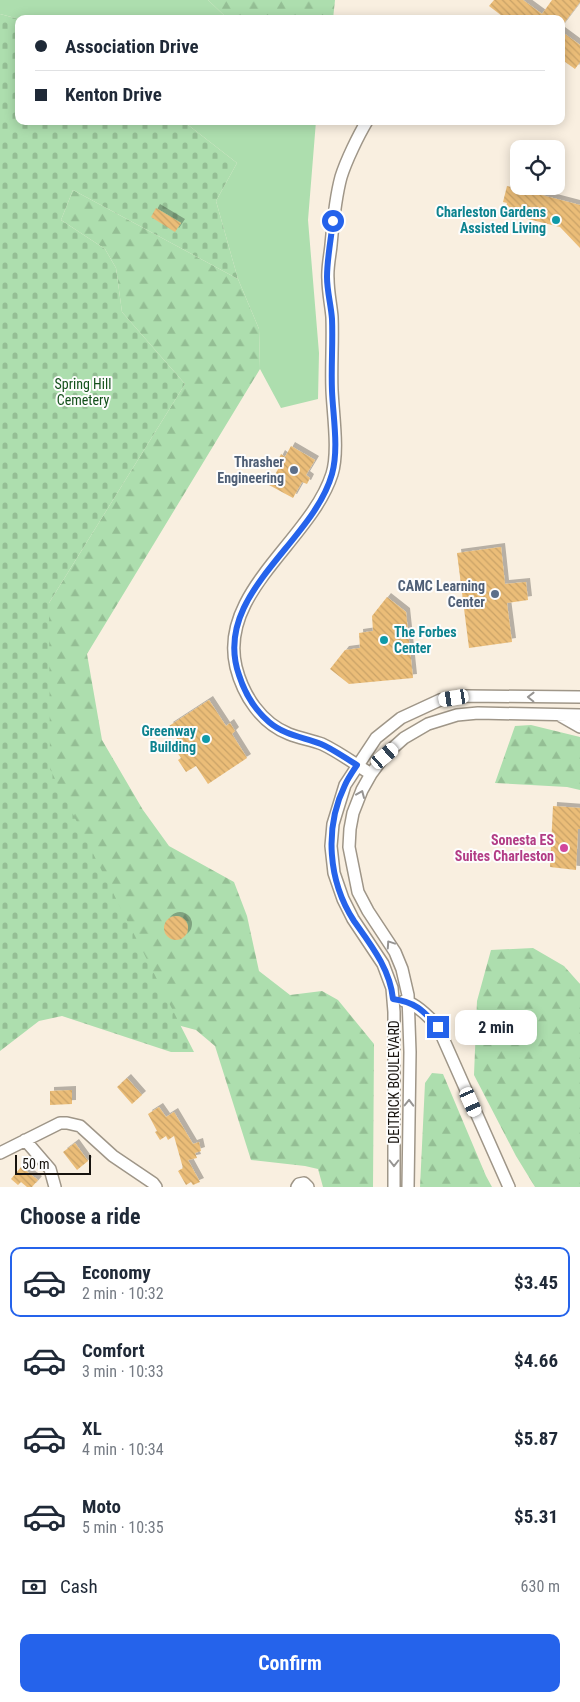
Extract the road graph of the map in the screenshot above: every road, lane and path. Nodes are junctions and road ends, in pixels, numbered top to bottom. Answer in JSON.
{"nodes":[{"id":1,"x":365,"y":125,"type":"edge"},
{"id":2,"x":580,"y":697,"type":"edge"},
{"id":3,"x":557,"y":714,"type":"junction"},
{"id":4,"x":580,"y":715,"type":"edge"},
{"id":5,"x":580,"y":727,"type":"edge"},
{"id":6,"x":357,"y":765,"type":"junction"},
{"id":7,"x":371,"y":774,"type":"junction"},
{"id":8,"x":393,"y":999,"type":"junction"},
{"id":9,"x":408,"y":1002,"type":"junction"},
{"id":10,"x":25,"y":1140,"type":"junction"},
{"id":11,"x":0,"y":1153,"type":"edge"},
{"id":12,"x":55,"y":1187,"type":"edge"},
{"id":13,"x":156,"y":1187,"type":"edge"},
{"id":14,"x":298,"y":1187,"type":"edge"},
{"id":15,"x":308,"y":1187,"type":"edge"},
{"id":16,"x":394,"y":1187,"type":"edge"},
{"id":17,"x":408,"y":1187,"type":"edge"},
{"id":18,"x":509,"y":1187,"type":"edge"}],
"edges":[{"from":1,"to":6,"type":"street"},
{"from":2,"to":6,"type":"street","name":"DEITRICK BOULEVARD","one_way":true},
{"from":3,"to":4,"type":"street","name":"DEITRICK BOULEVARD"},
{"from":3,"to":5,"type":"street"},
{"from":3,"to":7,"type":"street","name":"DEITRICK BOULEVARD"},
{"from":6,"to":7,"type":"street"},
{"from":6,"to":8,"type":"street","name":"DEITRICK BOULEVARD"},
{"from":9,"to":7,"type":"street","name":"DEITRICK BOULEVARD","one_way":true},
{"from":8,"to":9,"type":"street"},
{"from":8,"to":16,"type":"street","name":"DEITRICK BOULEVARD","one_way":true},
{"from":17,"to":9,"type":"street","name":"DEITRICK BOULEVARD","one_way":true},
{"from":9,"to":18,"type":"street"},
{"from":10,"to":11,"type":"street"},
{"from":10,"to":12,"type":"street"},
{"from":10,"to":13,"type":"street"},
{"from":14,"to":15,"type":"street"}]}
